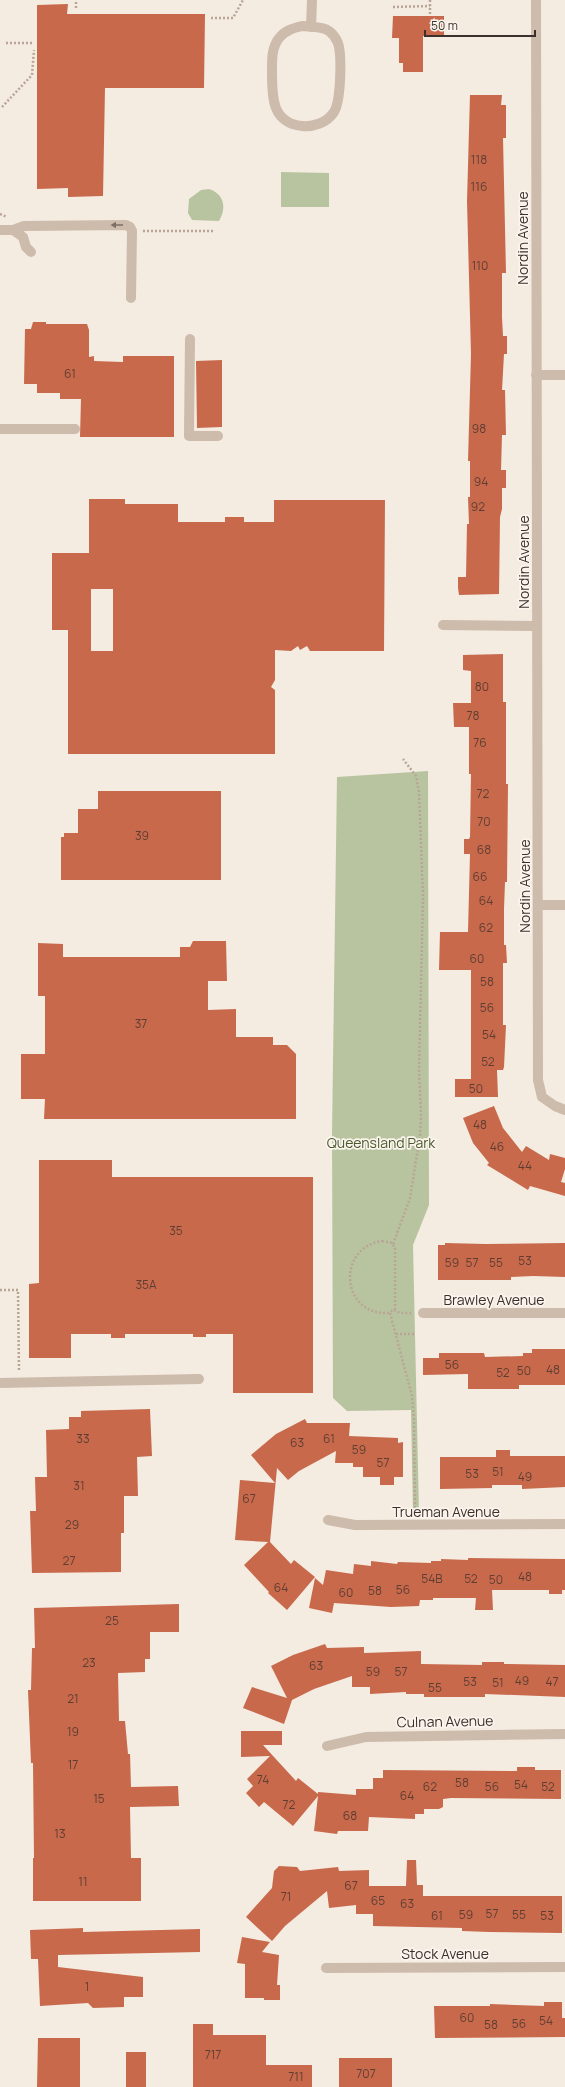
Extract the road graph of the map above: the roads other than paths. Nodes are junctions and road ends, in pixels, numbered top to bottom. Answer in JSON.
{"nodes":[{"id":1,"x":312,"y":0,"type":"edge"},
{"id":2,"x":536,"y":0,"type":"edge"},
{"id":3,"x":311,"y":27,"type":"junction"},
{"id":4,"x":0,"y":230,"type":"edge"},
{"id":5,"x":13,"y":230,"type":"junction"},
{"id":6,"x":31,"y":252,"type":"dead end"},
{"id":7,"x":131,"y":298,"type":"dead end"},
{"id":8,"x":190,"y":339,"type":"dead end"},
{"id":9,"x":536,"y":375,"type":"junction"},
{"id":10,"x":565,"y":375,"type":"edge"},
{"id":11,"x":0,"y":429,"type":"edge"},
{"id":12,"x":75,"y":429,"type":"dead end"},
{"id":13,"x":218,"y":436,"type":"dead end"},
{"id":14,"x":443,"y":625,"type":"dead end"},
{"id":15,"x":537,"y":626,"type":"junction"},
{"id":16,"x":538,"y":905,"type":"junction"},
{"id":17,"x":565,"y":905,"type":"edge"},
{"id":18,"x":565,"y":1110,"type":"edge"},
{"id":19,"x":423,"y":1313,"type":"road end"},
{"id":20,"x":565,"y":1313,"type":"edge"},
{"id":21,"x":199,"y":1379,"type":"dead end"},
{"id":22,"x":0,"y":1383,"type":"edge"},
{"id":23,"x":328,"y":1520,"type":"dead end"},
{"id":24,"x":565,"y":1524,"type":"edge"},
{"id":25,"x":565,"y":1734,"type":"edge"},
{"id":26,"x":327,"y":1746,"type":"dead end"},
{"id":27,"x":565,"y":1967,"type":"edge"},
{"id":28,"x":326,"y":1968,"type":"dead end"}],
"edges":[{"from":1,"to":3,"type":"street"},
{"from":2,"to":9,"type":"street","name":"Nordin Avenue"},
{"from":3,"to":3,"type":"street"},
{"from":4,"to":5,"type":"street"},
{"from":5,"to":6,"type":"street"},
{"from":7,"to":5,"type":"street","one_way":true},
{"from":8,"to":13,"type":"street"},
{"from":9,"to":10,"type":"street"},
{"from":9,"to":15,"type":"street","name":"Nordin Avenue"},
{"from":11,"to":12,"type":"street"},
{"from":14,"to":15,"type":"street"},
{"from":15,"to":16,"type":"street","name":"Nordin Avenue"},
{"from":16,"to":17,"type":"street"},
{"from":16,"to":18,"type":"street","name":"Nordin Avenue"},
{"from":19,"to":20,"type":"street","name":"Brawley Avenue"},
{"from":21,"to":22,"type":"street"},
{"from":23,"to":24,"type":"street","name":"Trueman Avenue"},
{"from":25,"to":26,"type":"street","name":"Culnan Avenue"},
{"from":27,"to":28,"type":"street","name":"Stock Avenue"}]}
